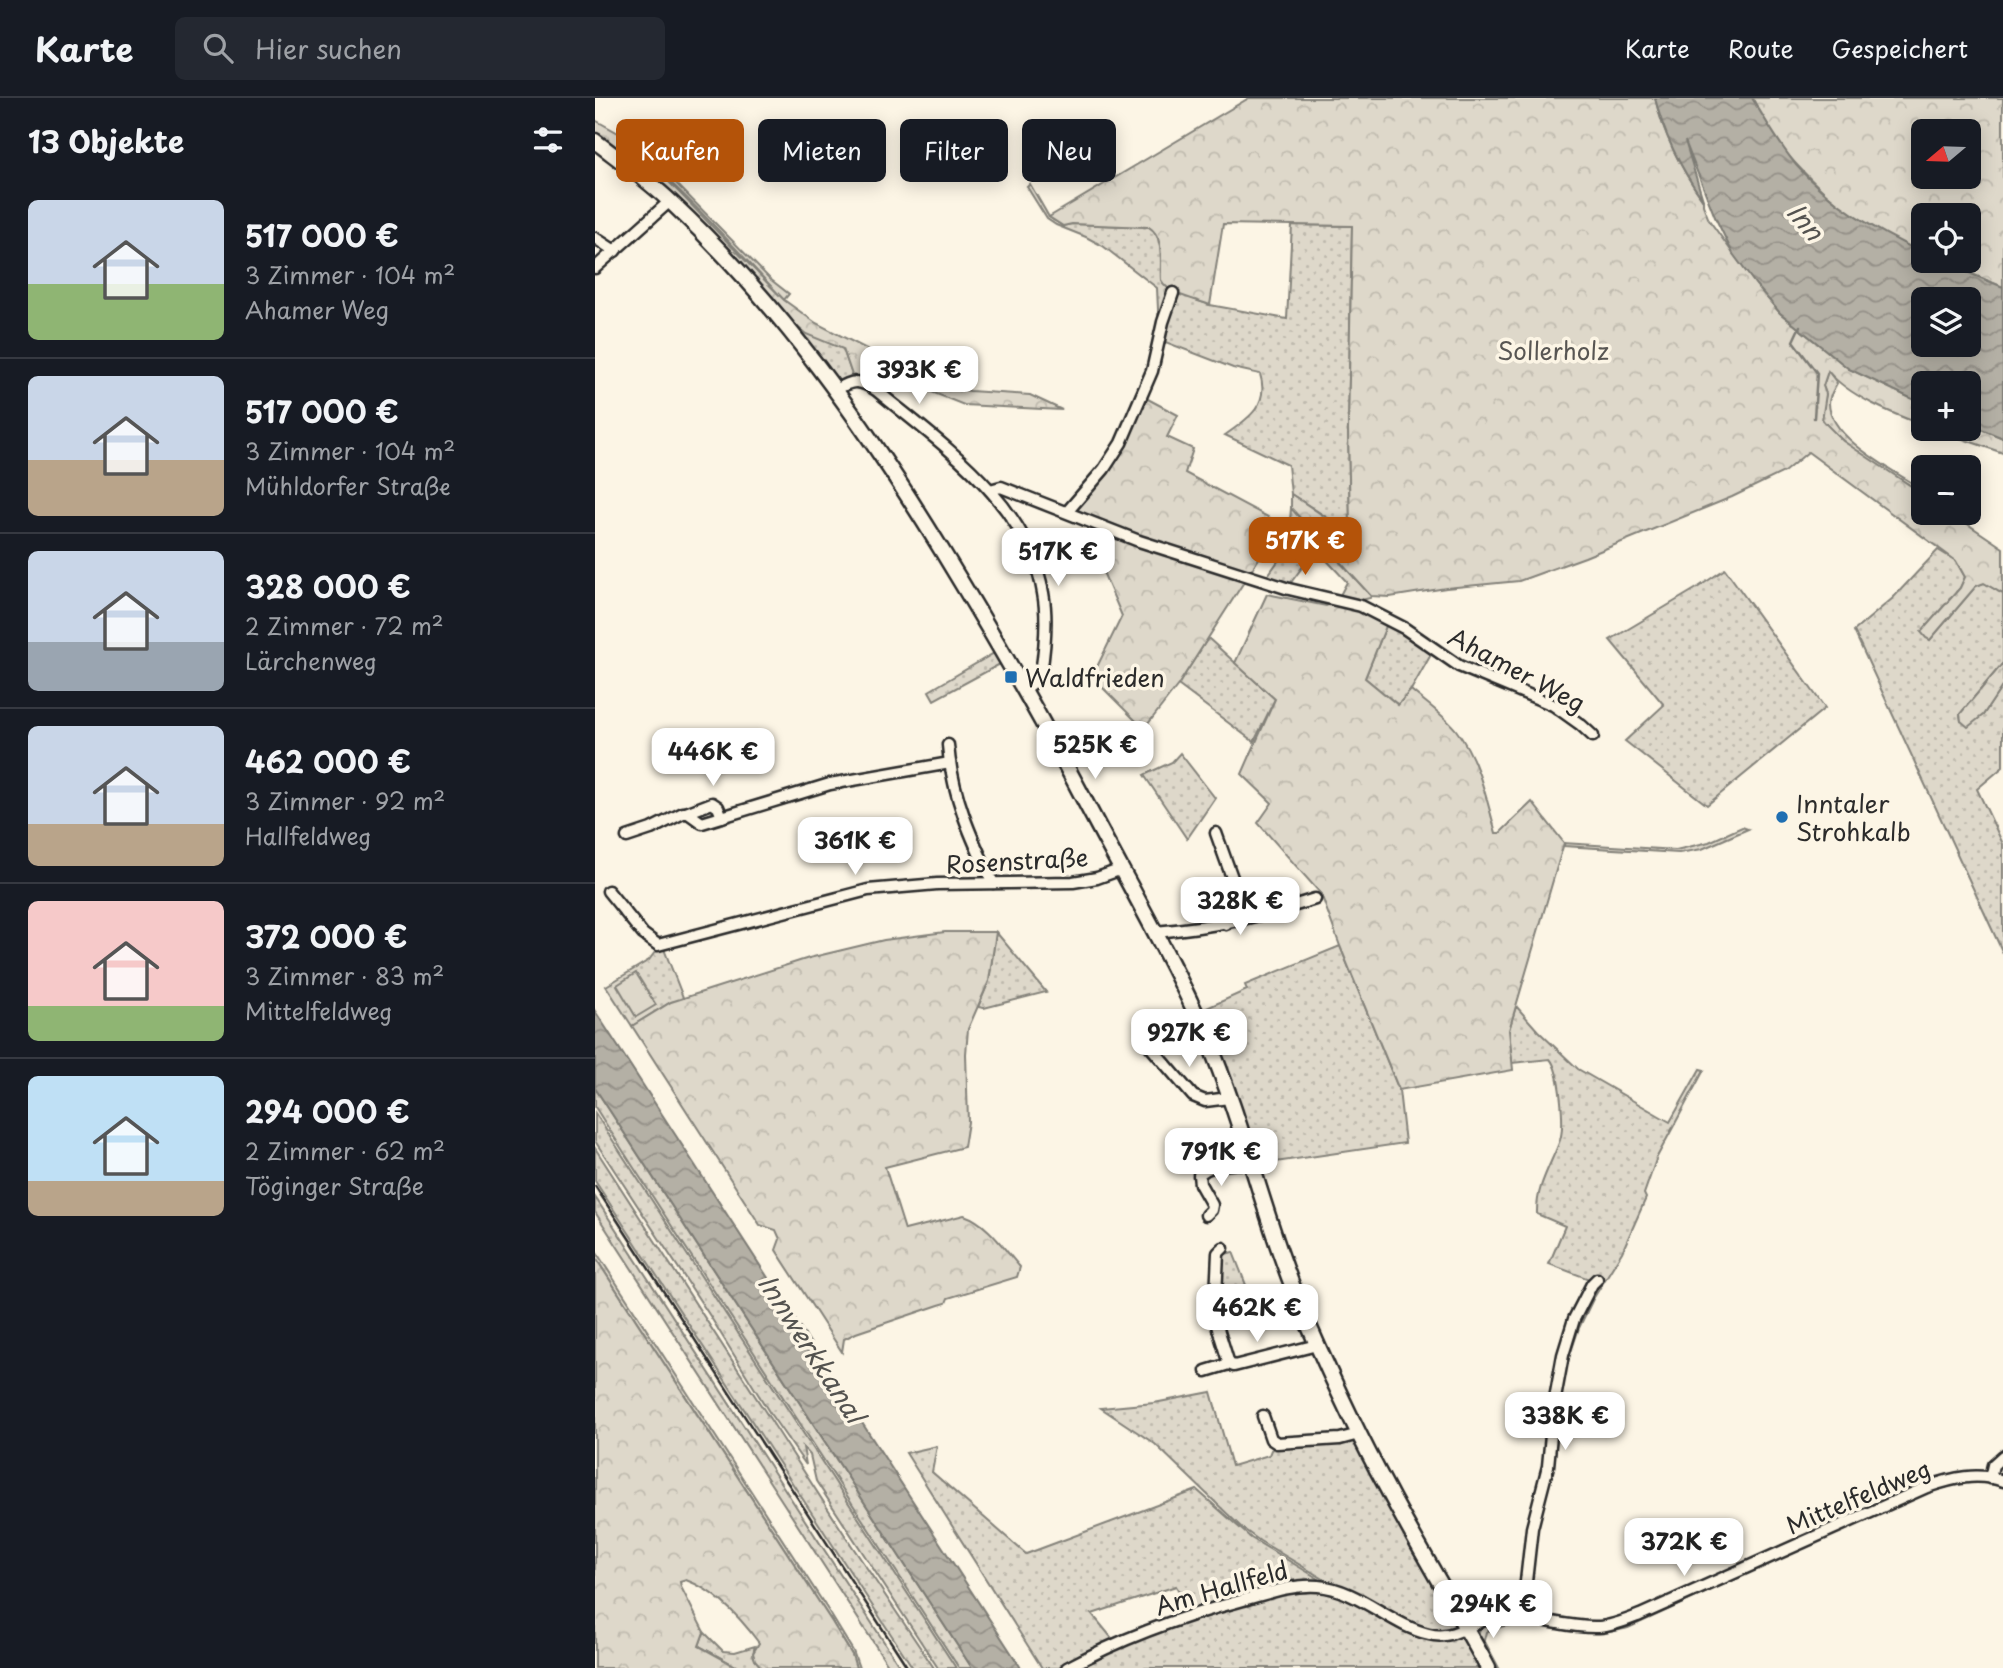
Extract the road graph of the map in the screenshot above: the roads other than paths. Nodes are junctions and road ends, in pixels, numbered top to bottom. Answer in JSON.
{"nodes":[{"id":1,"x":595,"y":141,"type":"edge"},
{"id":2,"x":670,"y":201,"type":"junction"},
{"id":3,"x":595,"y":238,"type":"edge"},
{"id":4,"x":615,"y":251,"type":"junction"},
{"id":5,"x":595,"y":268,"type":"edge"},
{"id":6,"x":1173,"y":293,"type":"dead end"},
{"id":7,"x":836,"y":390,"type":"junction"},
{"id":8,"x":990,"y":490,"type":"junction"},
{"id":9,"x":1067,"y":512,"type":"junction"},
{"id":10,"x":1025,"y":690,"type":"junction"},
{"id":11,"x":1593,"y":736,"type":"dead end"},
{"id":12,"x":948,"y":745,"type":"dead end"},
{"id":13,"x":950,"y":763,"type":"junction"},
{"id":14,"x":686,"y":813,"type":"junction"},
{"id":15,"x":722,"y":817,"type":"junction"},
{"id":16,"x":1216,"y":833,"type":"dead end"},
{"id":17,"x":627,"y":837,"type":"dead end"},
{"id":18,"x":1122,"y":869,"type":"junction"},
{"id":19,"x":993,"y":883,"type":"junction"},
{"id":20,"x":608,"y":891,"type":"dead end"},
{"id":21,"x":1315,"y":899,"type":"dead end"},
{"id":22,"x":1226,"y":924,"type":"junction"},
{"id":23,"x":1155,"y":932,"type":"junction"},
{"id":24,"x":1149,"y":1045,"type":"dead end"},
{"id":25,"x":1229,"y":1098,"type":"junction"},
{"id":26,"x":1250,"y":1162,"type":"junction"},
{"id":27,"x":1206,"y":1215,"type":"dead end"},
{"id":28,"x":1223,"y":1248,"type":"dead end"},
{"id":29,"x":1597,"y":1279,"type":"dead end"},
{"id":30,"x":1317,"y":1345,"type":"junction"},
{"id":31,"x":1229,"y":1364,"type":"junction"},
{"id":32,"x":1206,"y":1371,"type":"dead end"},
{"id":33,"x":1263,"y":1416,"type":"dead end"},
{"id":34,"x":1359,"y":1434,"type":"junction"},
{"id":35,"x":2003,"y":1456,"type":"edge"},
{"id":36,"x":1990,"y":1478,"type":"junction"},
{"id":37,"x":2003,"y":1481,"type":"edge"},
{"id":38,"x":1522,"y":1617,"type":"junction"},
{"id":39,"x":1467,"y":1628,"type":"junction"},
{"id":40,"x":1067,"y":1668,"type":"edge"},
{"id":41,"x":1488,"y":1668,"type":"edge"}],
"edges":[{"from":1,"to":2,"type":"street"},
{"from":2,"to":4,"type":"street"},
{"from":2,"to":7,"type":"street"},
{"from":3,"to":4,"type":"street"},
{"from":4,"to":5,"type":"street"},
{"from":6,"to":9,"type":"street"},
{"from":7,"to":8,"type":"street"},
{"from":7,"to":10,"type":"street"},
{"from":8,"to":9,"type":"street","name":"Ahamer Weg"},
{"from":8,"to":10,"type":"street"},
{"from":9,"to":11,"type":"street","name":"Ahamer Weg"},
{"from":10,"to":18,"type":"street"},
{"from":12,"to":13,"type":"street"},
{"from":13,"to":15,"type":"street"},
{"from":13,"to":19,"type":"street"},
{"from":14,"to":15,"type":"street"},
{"from":14,"to":15,"type":"street"},
{"from":14,"to":17,"type":"street"},
{"from":16,"to":22,"type":"street"},
{"from":18,"to":19,"type":"street","name":"Rosenstraße"},
{"from":18,"to":23,"type":"street"},
{"from":19,"to":20,"type":"street","name":"Rosenstraße"},
{"from":21,"to":22,"type":"street"},
{"from":22,"to":23,"type":"street"},
{"from":23,"to":25,"type":"street"},
{"from":24,"to":25,"type":"street"},
{"from":25,"to":26,"type":"street"},
{"from":26,"to":27,"type":"street"},
{"from":26,"to":30,"type":"street"},
{"from":28,"to":31,"type":"street"},
{"from":29,"to":38,"type":"street"},
{"from":30,"to":31,"type":"street"},
{"from":30,"to":34,"type":"street"},
{"from":31,"to":32,"type":"street"},
{"from":33,"to":34,"type":"street"},
{"from":34,"to":39,"type":"street"},
{"from":35,"to":36,"type":"street"},
{"from":36,"to":37,"type":"street","name":"Mittelfeldweg"},
{"from":36,"to":38,"type":"street","name":"Mittelfeldweg"},
{"from":38,"to":39,"type":"street","name":"Mittelfeldweg"},
{"from":39,"to":40,"type":"street","name":"Am Hallfeld"},
{"from":39,"to":41,"type":"street"}]}
